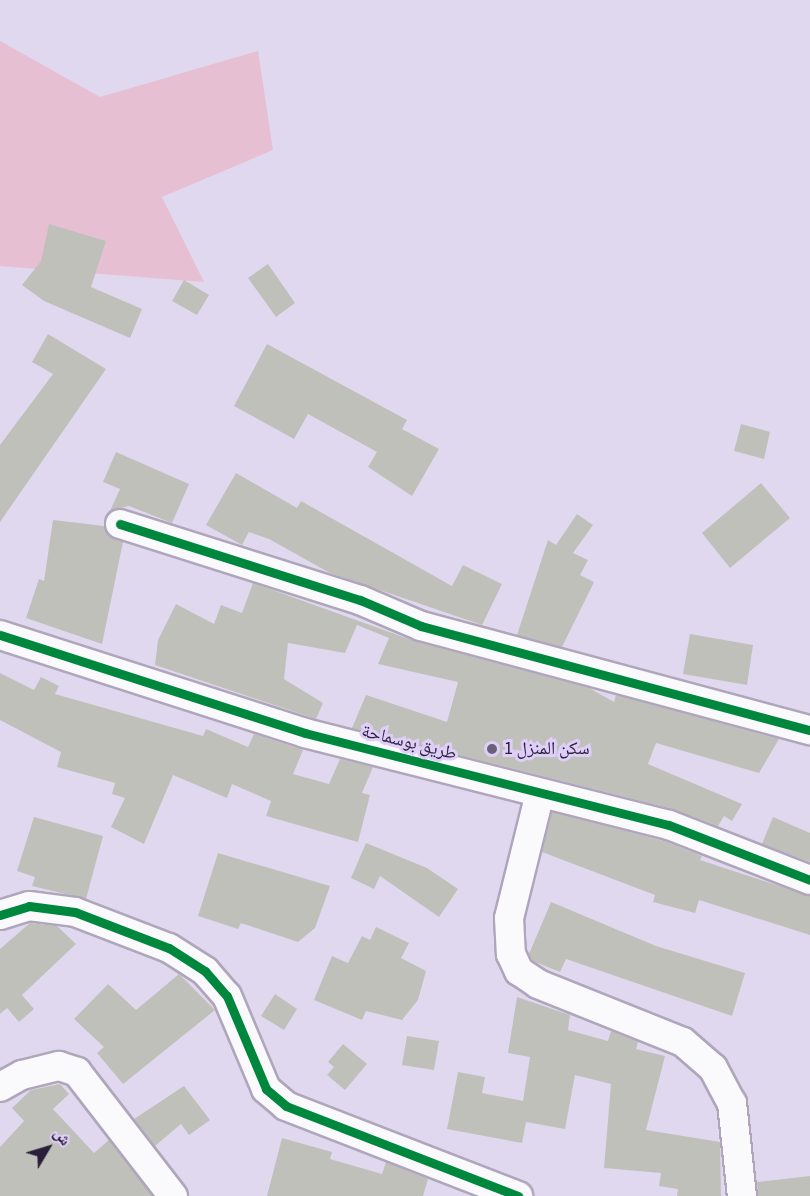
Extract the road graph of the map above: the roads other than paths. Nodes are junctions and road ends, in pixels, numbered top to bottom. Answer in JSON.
{"nodes":[{"id":1,"x":120,"y":524,"type":"dead end"},
{"id":2,"x":0,"y":635,"type":"edge"},
{"id":3,"x":810,"y":730,"type":"edge"},
{"id":4,"x":540,"y":793,"type":"junction"},
{"id":5,"x":810,"y":880,"type":"edge"},
{"id":6,"x":0,"y":915,"type":"edge"},
{"id":7,"x":0,"y":1088,"type":"edge"},
{"id":8,"x":173,"y":1196,"type":"edge"},
{"id":9,"x":519,"y":1196,"type":"edge"},
{"id":10,"x":742,"y":1196,"type":"edge"}],
"edges":[{"from":1,"to":3,"type":"street"},
{"from":2,"to":4,"type":"street","name":"طريق بوسماحة"},
{"from":4,"to":5,"type":"street","name":"طريق بوسماحة"},
{"from":4,"to":10,"type":"street"},
{"from":6,"to":9,"type":"street"},
{"from":7,"to":8,"type":"street"}]}
